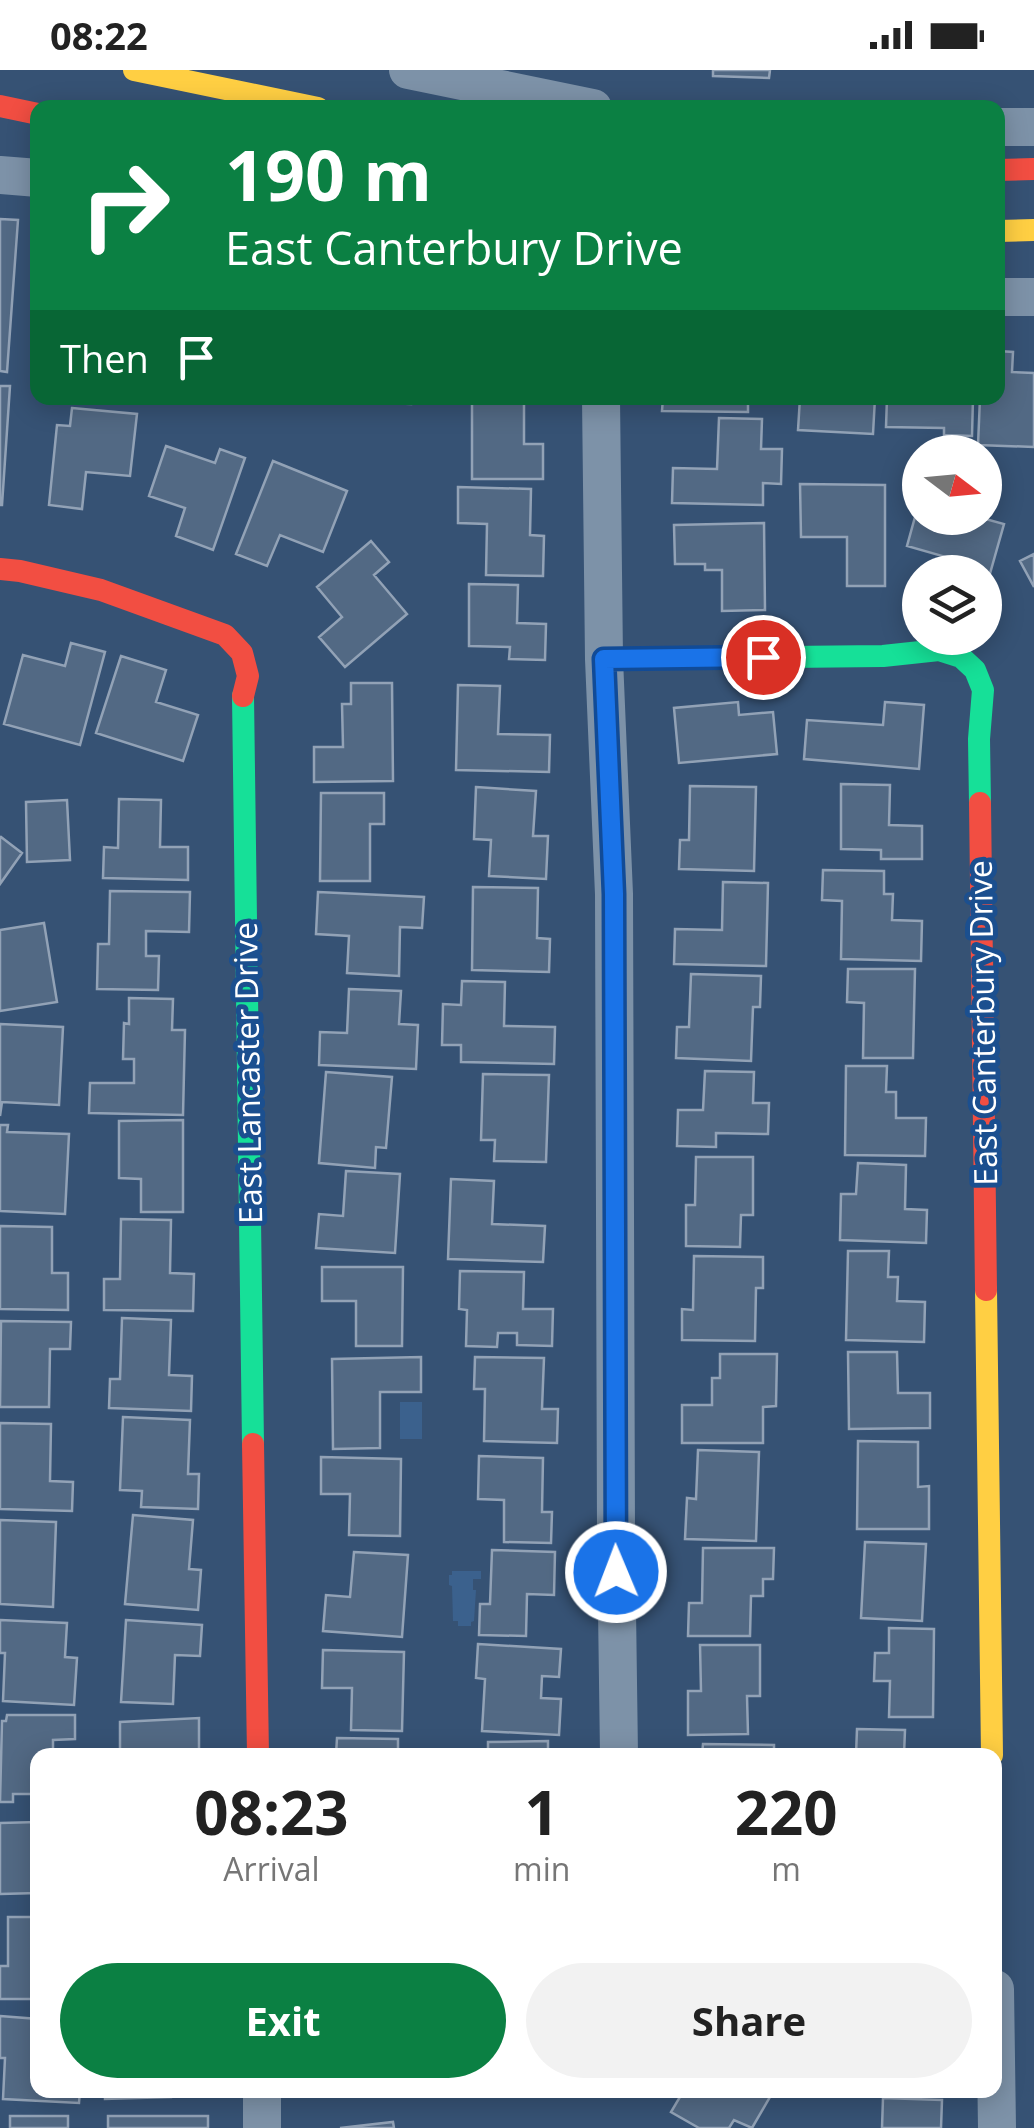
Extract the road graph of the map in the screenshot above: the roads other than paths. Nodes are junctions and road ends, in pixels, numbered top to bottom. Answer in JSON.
{"nodes":[{"id":1,"x":134,"y":70,"type":"edge"},
{"id":2,"x":408,"y":70,"type":"edge"},
{"id":3,"x":279,"y":100,"type":"edge"},
{"id":4,"x":554,"y":100,"type":"edge"},
{"id":5,"x":0,"y":106,"type":"edge"},
{"id":6,"x":30,"y":112,"type":"edge"},
{"id":7,"x":1005,"y":127,"type":"edge"},
{"id":8,"x":1034,"y":127,"type":"edge"},
{"id":9,"x":1034,"y":169,"type":"edge"},
{"id":10,"x":1005,"y":170,"type":"edge"},
{"id":11,"x":0,"y":175,"type":"edge"},
{"id":12,"x":30,"y":177,"type":"edge"},
{"id":13,"x":1034,"y":230,"type":"edge"},
{"id":14,"x":1005,"y":231,"type":"edge"},
{"id":15,"x":1005,"y":297,"type":"edge"},
{"id":16,"x":1034,"y":297,"type":"edge"},
{"id":17,"x":601,"y":405,"type":"edge"},
{"id":18,"x":0,"y":570,"type":"edge"},
{"id":19,"x":604,"y":659,"type":"junction"},
{"id":20,"x":258,"y":1748,"type":"edge"},
{"id":21,"x":618,"y":1748,"type":"edge"},
{"id":22,"x":992,"y":1748,"type":"edge"},
{"id":23,"x":262,"y":2098,"type":"edge"},
{"id":24,"x":997,"y":2098,"type":"edge"},
{"id":25,"x":262,"y":2128,"type":"edge"},
{"id":26,"x":997,"y":2128,"type":"edge"}],
"edges":[{"from":1,"to":3,"type":"street"},
{"from":2,"to":4,"type":"street"},
{"from":5,"to":6,"type":"street"},
{"from":7,"to":8,"type":"street"},
{"from":9,"to":10,"type":"street"},
{"from":11,"to":12,"type":"street"},
{"from":13,"to":14,"type":"street"},
{"from":15,"to":16,"type":"street"},
{"from":17,"to":19,"type":"street"},
{"from":18,"to":20,"type":"street","name":"East Lancaster Drive"},
{"from":19,"to":21,"type":"street"},
{"from":19,"to":22,"type":"street","name":"East Canterbury Drive"},
{"from":23,"to":25,"type":"street"},
{"from":24,"to":26,"type":"street"}]}
